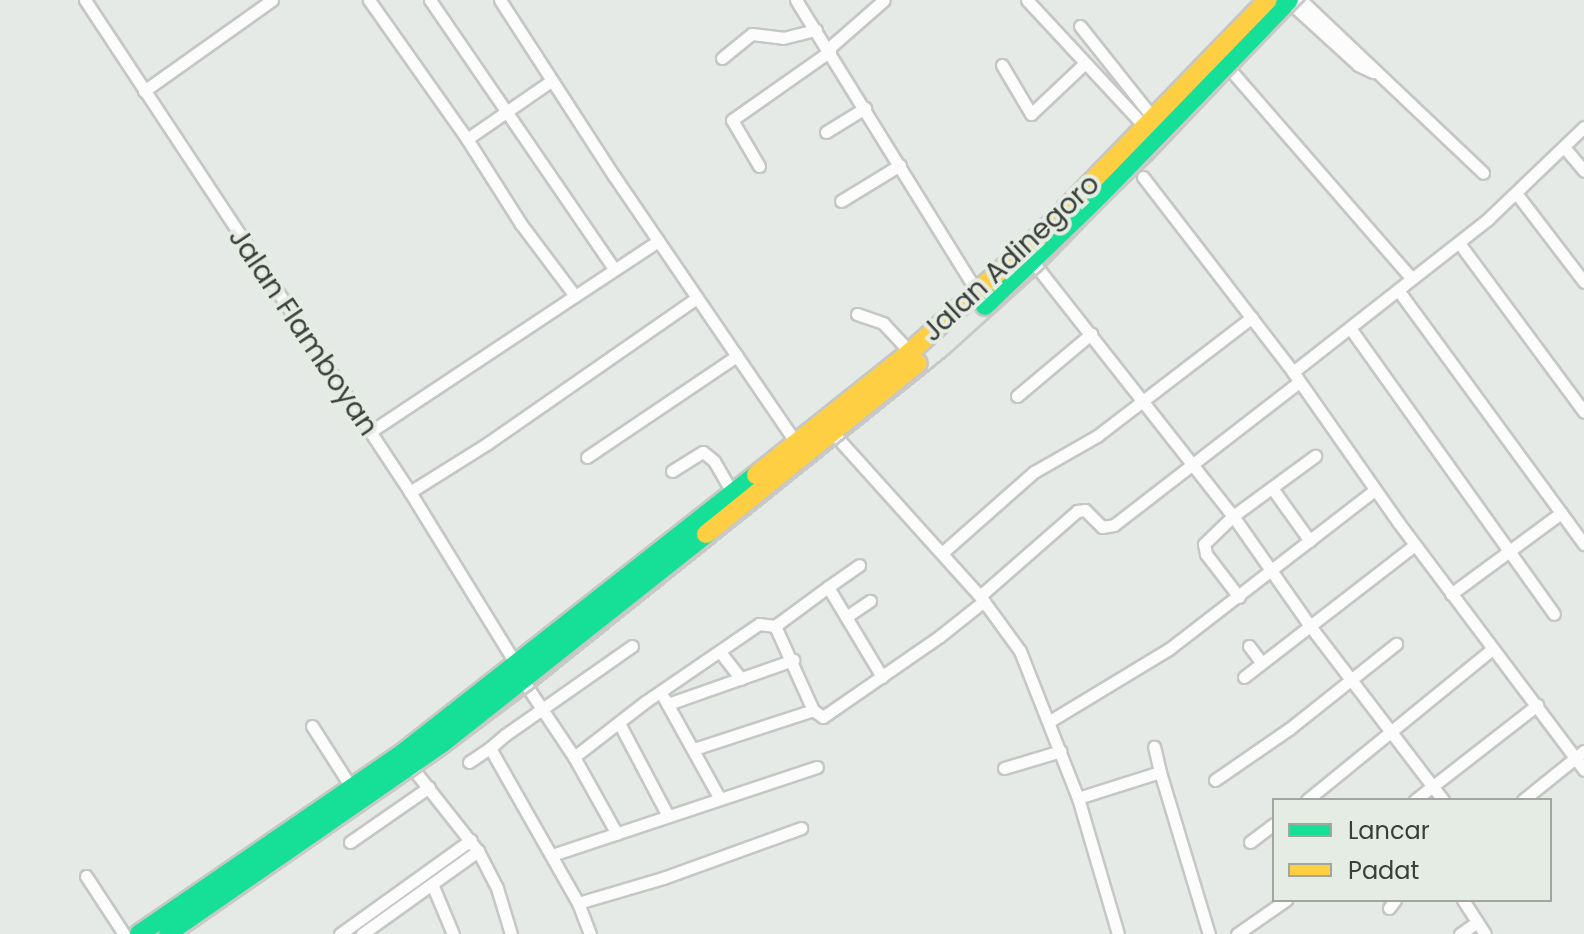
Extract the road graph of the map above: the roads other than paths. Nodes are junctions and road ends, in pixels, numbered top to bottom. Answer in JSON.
{"nodes":[{"id":1,"x":85,"y":0,"type":"edge"},
{"id":2,"x":272,"y":0,"type":"edge"},
{"id":3,"x":369,"y":0,"type":"edge"},
{"id":4,"x":430,"y":0,"type":"edge"},
{"id":5,"x":500,"y":0,"type":"edge"},
{"id":6,"x":796,"y":0,"type":"edge"},
{"id":7,"x":884,"y":0,"type":"edge"},
{"id":8,"x":1027,"y":0,"type":"edge"},
{"id":9,"x":1268,"y":0,"type":"edge"},
{"id":10,"x":1300,"y":2,"type":"edge"},
{"id":11,"x":1320,"y":24,"type":"junction"},
{"id":12,"x":1080,"y":26,"type":"dead end"},
{"id":13,"x":816,"y":30,"type":"junction"},
{"id":14,"x":829,"y":50,"type":"junction"},
{"id":15,"x":722,"y":58,"type":"dead end"},
{"id":16,"x":1085,"y":63,"type":"junction"},
{"id":17,"x":1002,"y":65,"type":"dead end"},
{"id":18,"x":1227,"y":66,"type":"junction"},
{"id":19,"x":551,"y":81,"type":"junction"},
{"id":20,"x":144,"y":91,"type":"junction"},
{"id":21,"x":865,"y":108,"type":"junction"},
{"id":22,"x":507,"y":111,"type":"junction"},
{"id":23,"x":1150,"y":123,"type":"junction"},
{"id":24,"x":1584,"y":127,"type":"edge"},
{"id":25,"x":826,"y":132,"type":"dead end"},
{"id":26,"x":467,"y":139,"type":"junction"},
{"id":27,"x":1138,"y":147,"type":"junction"},
{"id":28,"x":1564,"y":147,"type":"junction"},
{"id":29,"x":900,"y":165,"type":"junction"},
{"id":30,"x":759,"y":166,"type":"dead end"},
{"id":31,"x":1117,"y":168,"type":"junction"},
{"id":32,"x":1584,"y":171,"type":"edge"},
{"id":33,"x":1483,"y":173,"type":"dead end"},
{"id":34,"x":1143,"y":177,"type":"dead end"},
{"id":35,"x":1516,"y":193,"type":"junction"},
{"id":36,"x":841,"y":201,"type":"dead end"},
{"id":37,"x":658,"y":241,"type":"junction"},
{"id":38,"x":1459,"y":243,"type":"junction"},
{"id":39,"x":1033,"y":262,"type":"junction"},
{"id":40,"x":614,"y":269,"type":"junction"},
{"id":41,"x":1411,"y":278,"type":"junction"},
{"id":42,"x":1584,"y":282,"type":"edge"},
{"id":43,"x":1398,"y":290,"type":"junction"},
{"id":44,"x":978,"y":293,"type":"junction"},
{"id":45,"x":575,"y":296,"type":"junction"},
{"id":46,"x":697,"y":298,"type":"junction"},
{"id":47,"x":857,"y":314,"type":"dead end"},
{"id":48,"x":1252,"y":317,"type":"junction"},
{"id":49,"x":1350,"y":328,"type":"junction"},
{"id":50,"x":1091,"y":334,"type":"junction"},
{"id":51,"x":910,"y":352,"type":"junction"},
{"id":52,"x":737,"y":356,"type":"junction"},
{"id":53,"x":1296,"y":377,"type":"junction"},
{"id":54,"x":1017,"y":396,"type":"dead end"},
{"id":55,"x":1142,"y":397,"type":"junction"},
{"id":56,"x":1584,"y":412,"type":"edge"},
{"id":57,"x":370,"y":432,"type":"junction"},
{"id":58,"x":833,"y":433,"type":"junction"},
{"id":59,"x":796,"y":443,"type":"junction"},
{"id":60,"x":1315,"y":456,"type":"dead end"},
{"id":61,"x":587,"y":457,"type":"dead end"},
{"id":62,"x":1191,"y":462,"type":"junction"},
{"id":63,"x":672,"y":471,"type":"dead end"},
{"id":64,"x":1272,"y":488,"type":"junction"},
{"id":65,"x":1375,"y":490,"type":"junction"},
{"id":66,"x":410,"y":492,"type":"junction"},
{"id":67,"x":735,"y":495,"type":"junction"},
{"id":68,"x":1561,"y":513,"type":"junction"},
{"id":69,"x":1233,"y":516,"type":"junction"},
{"id":70,"x":1310,"y":541,"type":"junction"},
{"id":71,"x":1584,"y":544,"type":"edge"},
{"id":72,"x":1415,"y":545,"type":"junction"},
{"id":73,"x":1508,"y":550,"type":"junction"},
{"id":74,"x":942,"y":553,"type":"junction"},
{"id":75,"x":859,"y":565,"type":"dead end"},
{"id":76,"x":1273,"y":571,"type":"junction"},
{"id":77,"x":828,"y":587,"type":"junction"},
{"id":78,"x":1451,"y":594,"type":"junction"},
{"id":79,"x":1239,"y":597,"type":"junction"},
{"id":80,"x":982,"y":598,"type":"junction"},
{"id":81,"x":870,"y":601,"type":"dead end"},
{"id":82,"x":1554,"y":614,"type":"dead end"},
{"id":83,"x":846,"y":617,"type":"junction"},
{"id":84,"x":775,"y":626,"type":"junction"},
{"id":85,"x":1310,"y":626,"type":"junction"},
{"id":86,"x":1396,"y":644,"type":"dead end"},
{"id":87,"x":632,"y":646,"type":"dead end"},
{"id":88,"x":1249,"y":646,"type":"dead end"},
{"id":89,"x":1492,"y":649,"type":"junction"},
{"id":90,"x":720,"y":652,"type":"junction"},
{"id":91,"x":793,"y":660,"type":"junction"},
{"id":92,"x":1262,"y":663,"type":"junction"},
{"id":93,"x":520,"y":674,"type":"junction"},
{"id":94,"x":882,"y":677,"type":"junction"},
{"id":95,"x":1244,"y":677,"type":"dead end"},
{"id":96,"x":1350,"y":678,"type":"junction"},
{"id":97,"x":741,"y":679,"type":"junction"},
{"id":98,"x":660,"y":693,"type":"junction"},
{"id":99,"x":668,"y":704,"type":"junction"},
{"id":100,"x":1537,"y":705,"type":"junction"},
{"id":101,"x":544,"y":708,"type":"junction"},
{"id":102,"x":813,"y":710,"type":"junction"},
{"id":103,"x":1050,"y":721,"type":"junction"},
{"id":104,"x":619,"y":723,"type":"junction"},
{"id":105,"x":312,"y":726,"type":"dead end"},
{"id":106,"x":1391,"y":733,"type":"junction"},
{"id":107,"x":1154,"y":747,"type":"dead end"},
{"id":108,"x":490,"y":748,"type":"junction"},
{"id":109,"x":694,"y":749,"type":"junction"},
{"id":110,"x":1061,"y":751,"type":"junction"},
{"id":111,"x":1580,"y":754,"type":"edge"},
{"id":112,"x":574,"y":757,"type":"junction"},
{"id":113,"x":469,"y":762,"type":"dead end"},
{"id":114,"x":410,"y":765,"type":"junction"},
{"id":115,"x":817,"y":767,"type":"dead end"},
{"id":116,"x":1004,"y":768,"type":"dead end"},
{"id":117,"x":1584,"y":770,"type":"edge"},
{"id":118,"x":1160,"y":772,"type":"junction"},
{"id":119,"x":1215,"y":780,"type":"dead end"},
{"id":120,"x":1432,"y":786,"type":"junction"},
{"id":121,"x":351,"y":787,"type":"junction"},
{"id":122,"x":429,"y":787,"type":"junction"},
{"id":123,"x":1078,"y":798,"type":"junction"},
{"id":124,"x":1310,"y":798,"type":"edge"},
{"id":125,"x":1417,"y":798,"type":"edge"},
{"id":126,"x":1441,"y":798,"type":"edge"},
{"id":127,"x":1525,"y":798,"type":"edge"},
{"id":128,"x":720,"y":799,"type":"junction"},
{"id":129,"x":668,"y":816,"type":"junction"},
{"id":130,"x":1272,"y":826,"type":"edge"},
{"id":131,"x":801,"y":828,"type":"dead end"},
{"id":132,"x":617,"y":834,"type":"junction"},
{"id":133,"x":471,"y":840,"type":"junction"},
{"id":134,"x":350,"y":842,"type":"dead end"},
{"id":135,"x":1250,"y":842,"type":"dead end"},
{"id":136,"x":478,"y":851,"type":"junction"},
{"id":137,"x":552,"y":855,"type":"junction"},
{"id":138,"x":243,"y":872,"type":"junction"},
{"id":139,"x":86,"y":876,"type":"dead end"},
{"id":140,"x":227,"y":883,"type":"junction"},
{"id":141,"x":432,"y":884,"type":"junction"},
{"id":142,"x":1283,"y":902,"type":"edge"},
{"id":143,"x":1464,"y":902,"type":"edge"},
{"id":144,"x":578,"y":903,"type":"junction"},
{"id":145,"x":1477,"y":922,"type":"junction"},
{"id":146,"x":450,"y":932,"type":"edge"},
{"id":147,"x":124,"y":934,"type":"edge"},
{"id":148,"x":139,"y":934,"type":"edge"},
{"id":149,"x":168,"y":934,"type":"edge"},
{"id":150,"x":340,"y":934,"type":"edge"},
{"id":151,"x":362,"y":934,"type":"edge"},
{"id":152,"x":511,"y":934,"type":"edge"},
{"id":153,"x":590,"y":934,"type":"edge"},
{"id":154,"x":1118,"y":934,"type":"edge"},
{"id":155,"x":1209,"y":934,"type":"edge"},
{"id":156,"x":1237,"y":934,"type":"edge"},
{"id":157,"x":1460,"y":934,"type":"edge"},
{"id":158,"x":1485,"y":934,"type":"edge"}],
"edges":[{"from":1,"to":20,"type":"street","name":"Jalan Flamboyan"},
{"from":2,"to":20,"type":"street"},
{"from":3,"to":26,"type":"street"},
{"from":4,"to":22,"type":"street"},
{"from":5,"to":19,"type":"street"},
{"from":6,"to":13,"type":"street"},
{"from":7,"to":14,"type":"street"},
{"from":8,"to":16,"type":"street"},
{"from":9,"to":23,"type":"highway"},
{"from":10,"to":11,"type":"street"},
{"from":10,"to":11,"type":"street"},
{"from":10,"to":18,"type":"highway"},
{"from":11,"to":33,"type":"street"},
{"from":12,"to":23,"type":"street"},
{"from":13,"to":14,"type":"street"},
{"from":13,"to":15,"type":"street"},
{"from":14,"to":21,"type":"street"},
{"from":14,"to":30,"type":"street"},
{"from":16,"to":17,"type":"street"},
{"from":16,"to":23,"type":"street"},
{"from":18,"to":27,"type":"highway"},
{"from":18,"to":41,"type":"street"},
{"from":19,"to":22,"type":"street"},
{"from":19,"to":37,"type":"street"},
{"from":20,"to":57,"type":"street","name":"Jalan Flamboyan"},
{"from":21,"to":25,"type":"street"},
{"from":21,"to":29,"type":"street"},
{"from":22,"to":26,"type":"street"},
{"from":22,"to":40,"type":"street"},
{"from":23,"to":27,"type":"highway"},
{"from":24,"to":28,"type":"street"},
{"from":26,"to":45,"type":"street"},
{"from":27,"to":31,"type":"highway"},
{"from":28,"to":32,"type":"street"},
{"from":28,"to":35,"type":"street"},
{"from":29,"to":36,"type":"street"},
{"from":29,"to":44,"type":"street"},
{"from":31,"to":39,"type":"highway"},
{"from":31,"to":44,"type":"highway","name":"Jalan Adinegoro"},
{"from":34,"to":48,"type":"street"},
{"from":35,"to":38,"type":"street"},
{"from":35,"to":42,"type":"street"},
{"from":37,"to":40,"type":"street"},
{"from":37,"to":46,"type":"street"},
{"from":38,"to":41,"type":"street"},
{"from":38,"to":56,"type":"street"},
{"from":39,"to":50,"type":"street"},
{"from":39,"to":58,"type":"highway"},
{"from":40,"to":45,"type":"street"},
{"from":41,"to":43,"type":"street"},
{"from":43,"to":49,"type":"street"},
{"from":43,"to":68,"type":"street"},
{"from":44,"to":51,"type":"highway","name":"Jalan Adinegoro"},
{"from":45,"to":57,"type":"street"},
{"from":46,"to":52,"type":"street"},
{"from":46,"to":66,"type":"street"},
{"from":47,"to":51,"type":"street"},
{"from":48,"to":53,"type":"street"},
{"from":48,"to":55,"type":"street"},
{"from":49,"to":53,"type":"street"},
{"from":49,"to":73,"type":"street"},
{"from":50,"to":54,"type":"street"},
{"from":50,"to":55,"type":"street"},
{"from":51,"to":59,"type":"highway","name":"Jalan Adinegoro"},
{"from":52,"to":59,"type":"street"},
{"from":52,"to":61,"type":"street"},
{"from":53,"to":62,"type":"street"},
{"from":53,"to":65,"type":"street"},
{"from":55,"to":62,"type":"street"},
{"from":55,"to":74,"type":"street"},
{"from":57,"to":66,"type":"street","name":"Jalan Flamboyan"},
{"from":58,"to":74,"type":"street"},
{"from":58,"to":93,"type":"highway"},
{"from":59,"to":67,"type":"highway","name":"Jalan Adinegoro"},
{"from":60,"to":64,"type":"street"},
{"from":62,"to":69,"type":"street"},
{"from":62,"to":80,"type":"street"},
{"from":63,"to":67,"type":"street"},
{"from":64,"to":69,"type":"street"},
{"from":64,"to":70,"type":"street"},
{"from":65,"to":70,"type":"street"},
{"from":65,"to":72,"type":"street"},
{"from":66,"to":93,"type":"street","name":"Jalan Flamboyan"},
{"from":67,"to":93,"type":"highway","name":"Jalan Adinegoro"},
{"from":68,"to":71,"type":"street"},
{"from":68,"to":73,"type":"street"},
{"from":69,"to":76,"type":"street"},
{"from":69,"to":79,"type":"street"},
{"from":70,"to":76,"type":"street"},
{"from":72,"to":78,"type":"street"},
{"from":72,"to":85,"type":"street"},
{"from":73,"to":78,"type":"street"},
{"from":73,"to":82,"type":"street"},
{"from":74,"to":80,"type":"street"},
{"from":75,"to":77,"type":"street"},
{"from":76,"to":79,"type":"street"},
{"from":76,"to":85,"type":"street"},
{"from":77,"to":83,"type":"street"},
{"from":77,"to":84,"type":"street"},
{"from":78,"to":89,"type":"street"},
{"from":79,"to":103,"type":"street"},
{"from":80,"to":94,"type":"street"},
{"from":80,"to":103,"type":"street"},
{"from":81,"to":83,"type":"street"},
{"from":83,"to":94,"type":"street"},
{"from":84,"to":90,"type":"street"},
{"from":84,"to":91,"type":"street"},
{"from":85,"to":92,"type":"street"},
{"from":85,"to":96,"type":"street"},
{"from":86,"to":96,"type":"street"},
{"from":87,"to":101,"type":"street"},
{"from":88,"to":92,"type":"street"},
{"from":89,"to":100,"type":"street"},
{"from":89,"to":106,"type":"street"},
{"from":90,"to":97,"type":"street"},
{"from":90,"to":98,"type":"street"},
{"from":91,"to":97,"type":"street"},
{"from":91,"to":102,"type":"street"},
{"from":92,"to":95,"type":"street"},
{"from":93,"to":101,"type":"street","name":"Jalan Flamboyan"},
{"from":93,"to":114,"type":"highway"},
{"from":93,"to":121,"type":"highway"},
{"from":94,"to":102,"type":"street"},
{"from":96,"to":106,"type":"street"},
{"from":96,"to":119,"type":"street"},
{"from":97,"to":99,"type":"street"},
{"from":98,"to":99,"type":"street"},
{"from":98,"to":104,"type":"street"},
{"from":99,"to":109,"type":"street"},
{"from":100,"to":111,"type":"street"},
{"from":100,"to":120,"type":"street"},
{"from":101,"to":108,"type":"street"},
{"from":101,"to":112,"type":"street","name":"Jalan Flamboyan"},
{"from":102,"to":109,"type":"street"},
{"from":103,"to":110,"type":"street"},
{"from":104,"to":112,"type":"street"},
{"from":104,"to":129,"type":"street"},
{"from":105,"to":121,"type":"street"},
{"from":106,"to":120,"type":"street"},
{"from":106,"to":124,"type":"street"},
{"from":107,"to":118,"type":"street"},
{"from":108,"to":113,"type":"street"},
{"from":108,"to":137,"type":"street"},
{"from":109,"to":128,"type":"street"},
{"from":110,"to":116,"type":"street"},
{"from":110,"to":123,"type":"street"},
{"from":111,"to":117,"type":"street"},
{"from":111,"to":127,"type":"street"},
{"from":112,"to":132,"type":"street","name":"Jalan Flamboyan"},
{"from":114,"to":122,"type":"street"},
{"from":114,"to":138,"type":"highway"},
{"from":115,"to":128,"type":"street"},
{"from":118,"to":123,"type":"street"},
{"from":118,"to":155,"type":"street"},
{"from":120,"to":125,"type":"street"},
{"from":120,"to":126,"type":"street"},
{"from":121,"to":138,"type":"highway"},
{"from":122,"to":133,"type":"street"},
{"from":122,"to":134,"type":"street"},
{"from":123,"to":154,"type":"street"},
{"from":128,"to":129,"type":"street"},
{"from":129,"to":132,"type":"street"},
{"from":130,"to":135,"type":"street"},
{"from":131,"to":144,"type":"street"},
{"from":132,"to":137,"type":"street"},
{"from":133,"to":136,"type":"street"},
{"from":133,"to":150,"type":"street"},
{"from":136,"to":141,"type":"street"},
{"from":136,"to":152,"type":"street"},
{"from":137,"to":144,"type":"street"},
{"from":138,"to":140,"type":"highway"},
{"from":139,"to":147,"type":"street"},
{"from":140,"to":148,"type":"highway"},
{"from":140,"to":149,"type":"highway"},
{"from":141,"to":146,"type":"street"},
{"from":141,"to":151,"type":"street"},
{"from":142,"to":156,"type":"street"},
{"from":143,"to":145,"type":"street"},
{"from":144,"to":153,"type":"street"},
{"from":145,"to":157,"type":"street"},
{"from":145,"to":158,"type":"street"}]}
